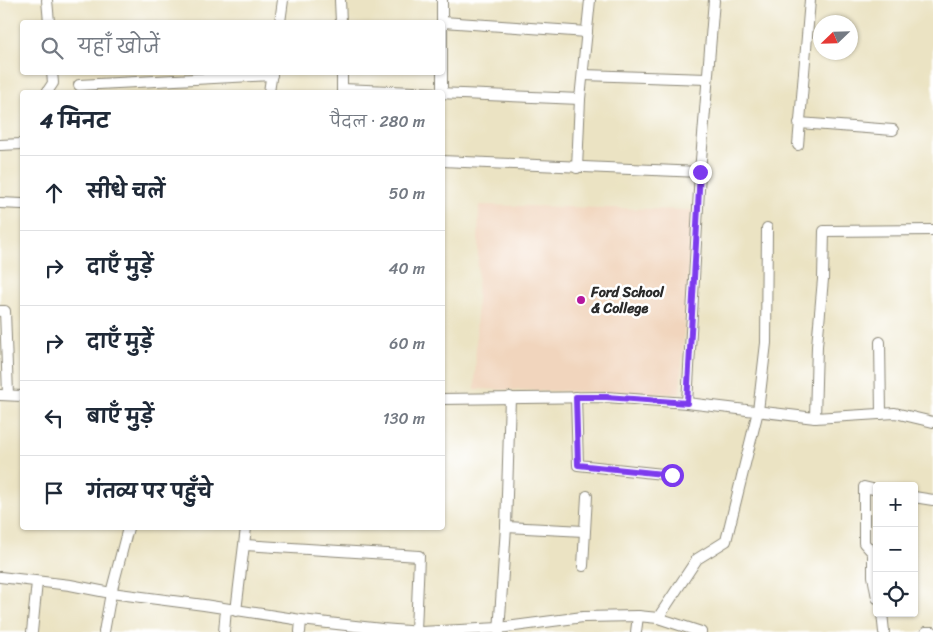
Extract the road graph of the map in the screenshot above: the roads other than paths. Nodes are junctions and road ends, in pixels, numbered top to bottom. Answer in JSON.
{"nodes":[{"id":1,"x":47,"y":0,"type":"edge"},
{"id":2,"x":283,"y":0,"type":"edge"},
{"id":3,"x":340,"y":0,"type":"edge"},
{"id":4,"x":442,"y":0,"type":"edge"},
{"id":5,"x":590,"y":0,"type":"edge"},
{"id":6,"x":714,"y":0,"type":"edge"},
{"id":7,"x":810,"y":0,"type":"edge"},
{"id":8,"x":49,"y":20,"type":"edge"},
{"id":9,"x":280,"y":20,"type":"edge"},
{"id":10,"x":341,"y":20,"type":"edge"},
{"id":11,"x":443,"y":20,"type":"edge"},
{"id":12,"x":445,"y":22,"type":"edge"},
{"id":13,"x":587,"y":32,"type":"junction"},
{"id":14,"x":52,"y":75,"type":"edge"},
{"id":15,"x":253,"y":75,"type":"edge"},
{"id":16,"x":272,"y":75,"type":"edge"},
{"id":17,"x":342,"y":75,"type":"edge"},
{"id":18,"x":442,"y":75,"type":"edge"},
{"id":19,"x":583,"y":75,"type":"junction"},
{"id":20,"x":707,"y":79,"type":"junction"},
{"id":21,"x":79,"y":84,"type":"dead end"},
{"id":22,"x":48,"y":90,"type":"edge"},
{"id":23,"x":269,"y":90,"type":"edge"},
{"id":24,"x":342,"y":90,"type":"edge"},
{"id":25,"x":442,"y":90,"type":"edge"},
{"id":26,"x":445,"y":92,"type":"edge"},
{"id":27,"x":580,"y":99,"type":"junction"},
{"id":28,"x":799,"y":123,"type":"junction"},
{"id":29,"x":893,"y":130,"type":"dead end"},
{"id":30,"x":20,"y":144,"type":"edge"},
{"id":31,"x":0,"y":145,"type":"edge"},
{"id":32,"x":798,"y":145,"type":"dead end"},
{"id":33,"x":445,"y":161,"type":"edge"},
{"id":34,"x":577,"y":168,"type":"junction"},
{"id":35,"x":700,"y":172,"type":"junction"},
{"id":36,"x":0,"y":204,"type":"edge"},
{"id":37,"x":20,"y":204,"type":"edge"},
{"id":38,"x":767,"y":228,"type":"dead end"},
{"id":39,"x":933,"y":230,"type":"edge"},
{"id":40,"x":0,"y":311,"type":"edge"},
{"id":41,"x":880,"y":342,"type":"dead end"},
{"id":42,"x":4,"y":395,"type":"edge"},
{"id":43,"x":20,"y":396,"type":"edge"},
{"id":44,"x":510,"y":397,"type":"junction"},
{"id":45,"x":576,"y":397,"type":"junction"},
{"id":46,"x":445,"y":398,"type":"edge"},
{"id":47,"x":687,"y":403,"type":"junction"},
{"id":48,"x":758,"y":411,"type":"junction"},
{"id":49,"x":881,"y":414,"type":"junction"},
{"id":50,"x":815,"y":418,"type":"junction"},
{"id":51,"x":933,"y":422,"type":"edge"},
{"id":52,"x":672,"y":475,"type":"dead end"},
{"id":53,"x":873,"y":489,"type":"edge"},
{"id":54,"x":587,"y":496,"type":"dead end"},
{"id":55,"x":918,"y":497,"type":"edge"},
{"id":56,"x":933,"y":500,"type":"edge"},
{"id":57,"x":506,"y":527,"type":"junction"},
{"id":58,"x":127,"y":530,"type":"edge"},
{"id":59,"x":246,"y":530,"type":"edge"},
{"id":60,"x":584,"y":531,"type":"junction"},
{"id":61,"x":245,"y":545,"type":"junction"},
{"id":62,"x":583,"y":566,"type":"dead end"},
{"id":63,"x":873,"y":572,"type":"edge"},
{"id":64,"x":0,"y":577,"type":"edge"},
{"id":65,"x":37,"y":582,"type":"junction"},
{"id":66,"x":111,"y":593,"type":"junction"},
{"id":67,"x":231,"y":610,"type":"junction"},
{"id":68,"x":638,"y":616,"type":"junction"},
{"id":69,"x":882,"y":617,"type":"edge"},
{"id":70,"x":658,"y":618,"type":"junction"},
{"id":71,"x":301,"y":620,"type":"junction"},
{"id":72,"x":499,"y":630,"type":"edge"},
{"id":73,"x":382,"y":631,"type":"edge"},
{"id":74,"x":416,"y":631,"type":"edge"},
{"id":75,"x":32,"y":632,"type":"edge"},
{"id":76,"x":104,"y":632,"type":"edge"},
{"id":77,"x":224,"y":632,"type":"edge"},
{"id":78,"x":300,"y":632,"type":"edge"},
{"id":79,"x":636,"y":632,"type":"edge"},
{"id":80,"x":701,"y":632,"type":"edge"},
{"id":81,"x":884,"y":632,"type":"edge"},
{"id":82,"x":926,"y":632,"type":"edge"},
{"id":83,"x":933,"y":632,"type":"edge"}],
"edges":[{"from":1,"to":8,"type":"street"},
{"from":2,"to":9,"type":"street"},
{"from":3,"to":10,"type":"street"},
{"from":4,"to":11,"type":"street"},
{"from":5,"to":13,"type":"street"},
{"from":6,"to":20,"type":"street"},
{"from":7,"to":28,"type":"street"},
{"from":12,"to":13,"type":"street"},
{"from":13,"to":19,"type":"street"},
{"from":14,"to":22,"type":"street"},
{"from":15,"to":21,"type":"street"},
{"from":16,"to":23,"type":"street"},
{"from":17,"to":24,"type":"street"},
{"from":18,"to":25,"type":"street"},
{"from":19,"to":20,"type":"street"},
{"from":19,"to":27,"type":"street"},
{"from":20,"to":35,"type":"street"},
{"from":26,"to":27,"type":"street"},
{"from":27,"to":34,"type":"street"},
{"from":28,"to":29,"type":"street"},
{"from":28,"to":32,"type":"street"},
{"from":30,"to":31,"type":"street"},
{"from":33,"to":34,"type":"street"},
{"from":34,"to":35,"type":"street"},
{"from":35,"to":47,"type":"street"},
{"from":36,"to":37,"type":"street"},
{"from":38,"to":48,"type":"street"},
{"from":39,"to":50,"type":"street"},
{"from":40,"to":42,"type":"street"},
{"from":41,"to":49,"type":"street"},
{"from":42,"to":43,"type":"street"},
{"from":44,"to":45,"type":"street"},
{"from":44,"to":46,"type":"street"},
{"from":44,"to":57,"type":"street"},
{"from":45,"to":47,"type":"street"},
{"from":45,"to":52,"type":"street"},
{"from":47,"to":48,"type":"street"},
{"from":48,"to":50,"type":"street"},
{"from":48,"to":70,"type":"street"},
{"from":49,"to":50,"type":"street"},
{"from":49,"to":51,"type":"street"},
{"from":53,"to":63,"type":"street"},
{"from":54,"to":60,"type":"street"},
{"from":55,"to":56,"type":"street"},
{"from":57,"to":60,"type":"street"},
{"from":57,"to":72,"type":"street"},
{"from":58,"to":66,"type":"street"},
{"from":59,"to":61,"type":"street"},
{"from":60,"to":62,"type":"street"},
{"from":61,"to":67,"type":"street"},
{"from":61,"to":74,"type":"street"},
{"from":64,"to":65,"type":"street"},
{"from":65,"to":66,"type":"street"},
{"from":65,"to":75,"type":"street"},
{"from":66,"to":67,"type":"street"},
{"from":66,"to":76,"type":"street"},
{"from":67,"to":71,"type":"street"},
{"from":67,"to":77,"type":"street"},
{"from":68,"to":70,"type":"street"},
{"from":68,"to":72,"type":"street"},
{"from":68,"to":79,"type":"street"},
{"from":69,"to":81,"type":"street"},
{"from":70,"to":80,"type":"street"},
{"from":71,"to":73,"type":"street"},
{"from":71,"to":78,"type":"street"},
{"from":72,"to":74,"type":"street"},
{"from":73,"to":74,"type":"street"},
{"from":82,"to":83,"type":"street"}]}
